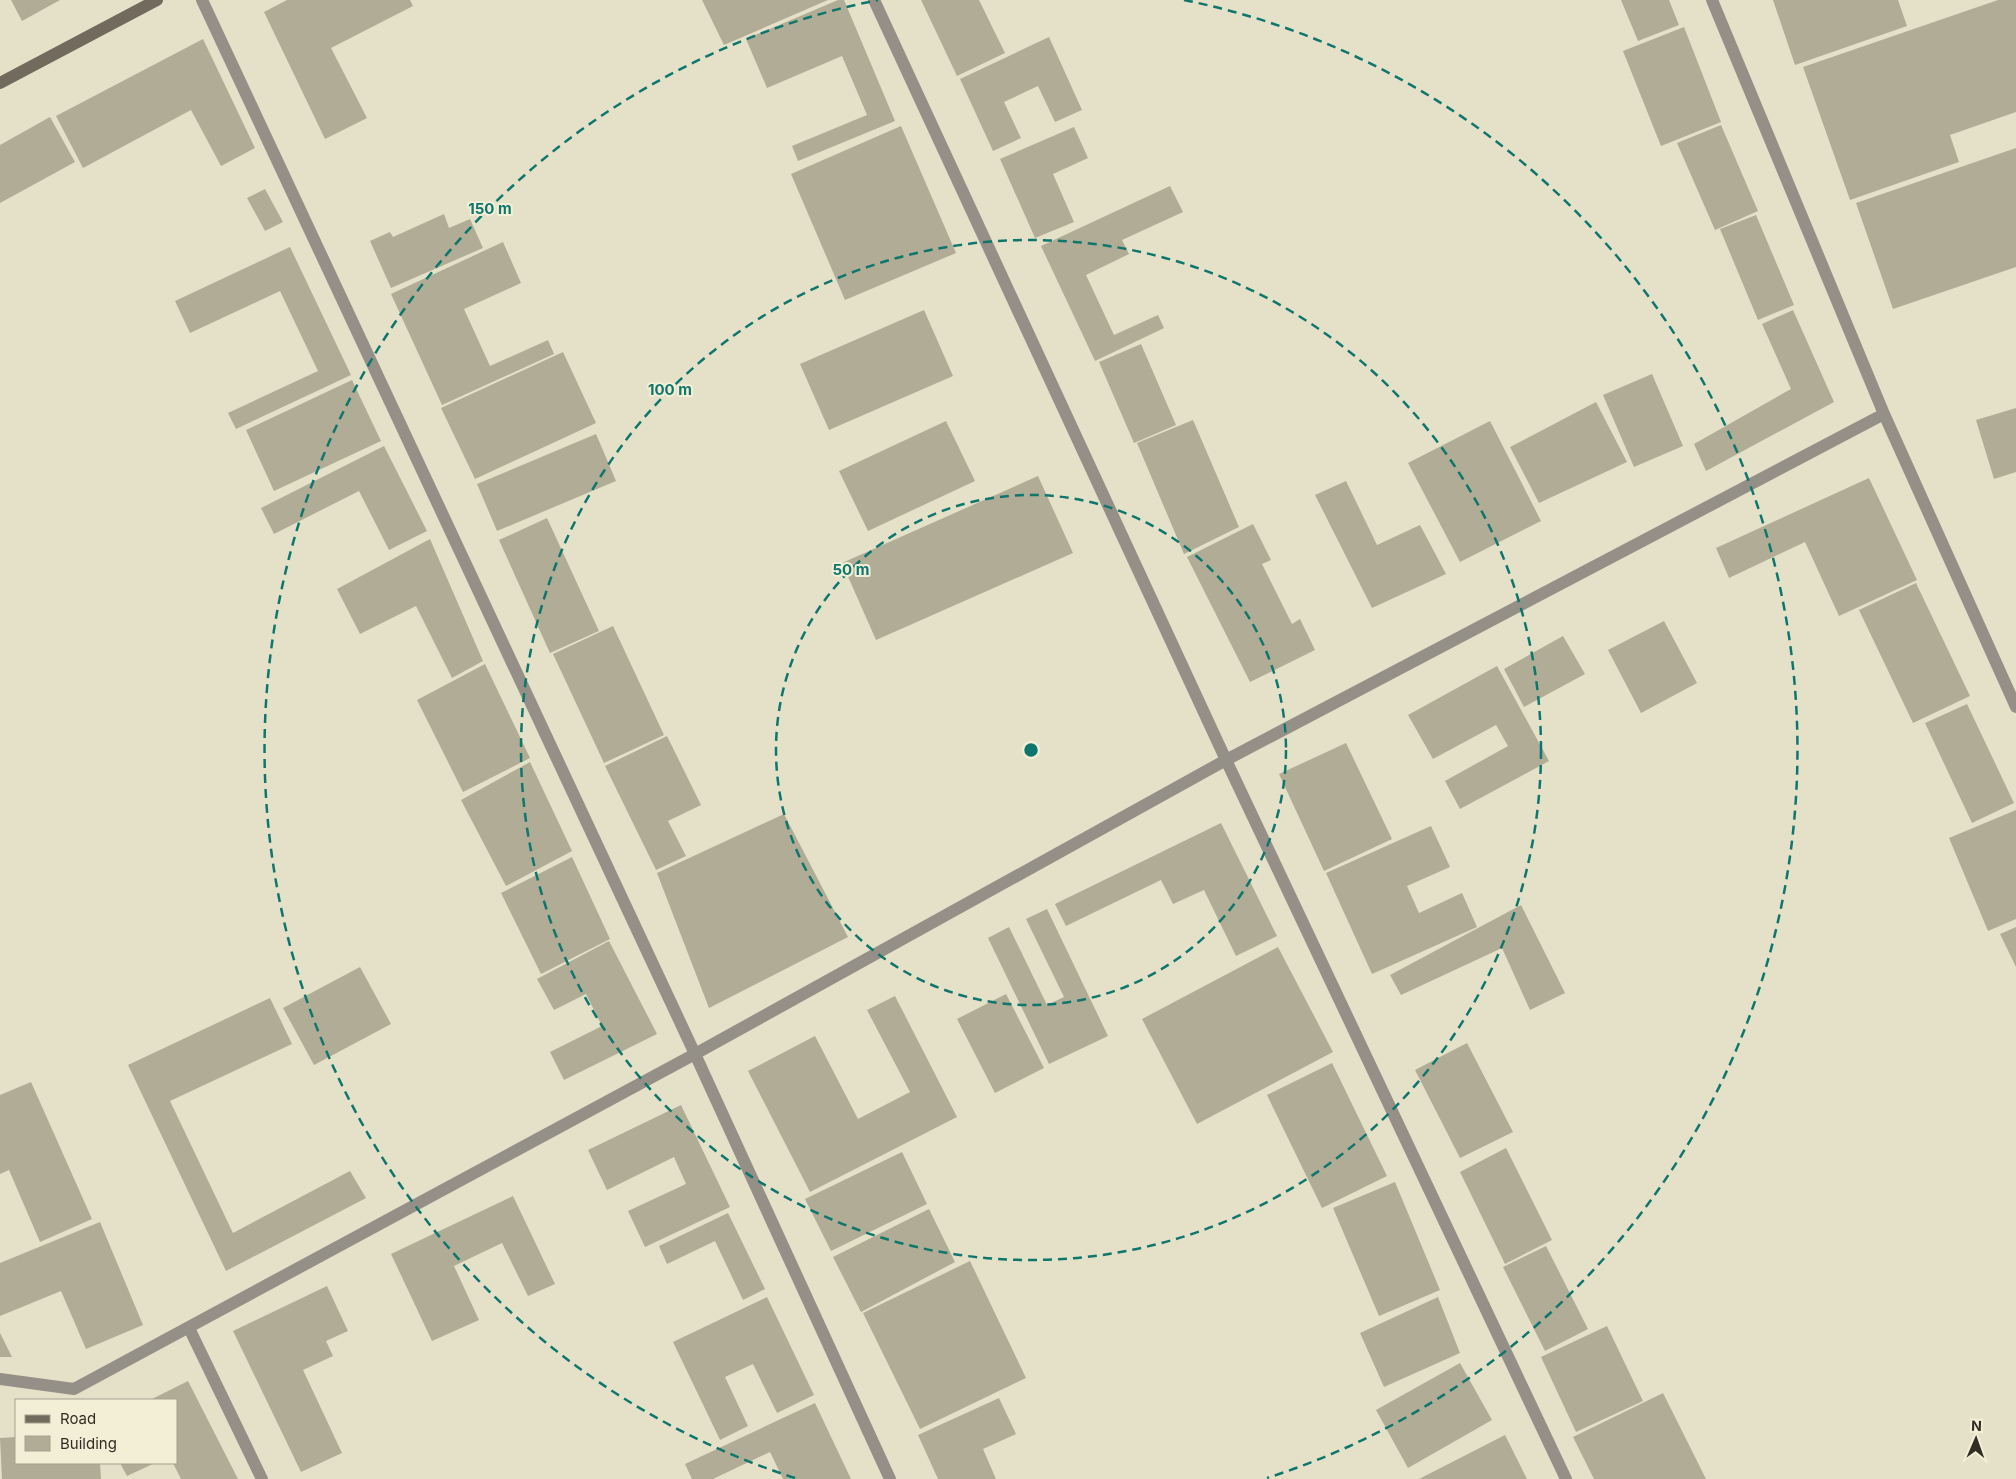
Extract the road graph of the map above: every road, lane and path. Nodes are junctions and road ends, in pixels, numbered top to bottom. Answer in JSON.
{"nodes":[{"id":1,"x":157,"y":0,"type":"edge"},
{"id":2,"x":202,"y":0,"type":"edge"},
{"id":3,"x":874,"y":0,"type":"edge"},
{"id":4,"x":1712,"y":0,"type":"edge"},
{"id":5,"x":0,"y":83,"type":"edge"},
{"id":6,"x":1884,"y":414,"type":"junction"},
{"id":7,"x":2016,"y":707,"type":"edge"},
{"id":8,"x":1226,"y":760,"type":"junction"},
{"id":9,"x":695,"y":1054,"type":"junction"},
{"id":10,"x":189,"y":1328,"type":"junction"},
{"id":11,"x":0,"y":1379,"type":"edge"},
{"id":12,"x":262,"y":1479,"type":"edge"},
{"id":13,"x":890,"y":1479,"type":"edge"},
{"id":14,"x":1566,"y":1479,"type":"edge"}],
"edges":[{"from":1,"to":5,"type":"main road"},
{"from":2,"to":9,"type":"street"},
{"from":3,"to":8,"type":"street"},
{"from":4,"to":6,"type":"street"},
{"from":6,"to":7,"type":"street"},
{"from":6,"to":8,"type":"street"},
{"from":8,"to":9,"type":"street"},
{"from":8,"to":14,"type":"street"},
{"from":9,"to":10,"type":"street"},
{"from":9,"to":13,"type":"street"},
{"from":10,"to":11,"type":"street"},
{"from":10,"to":12,"type":"street"}]}
